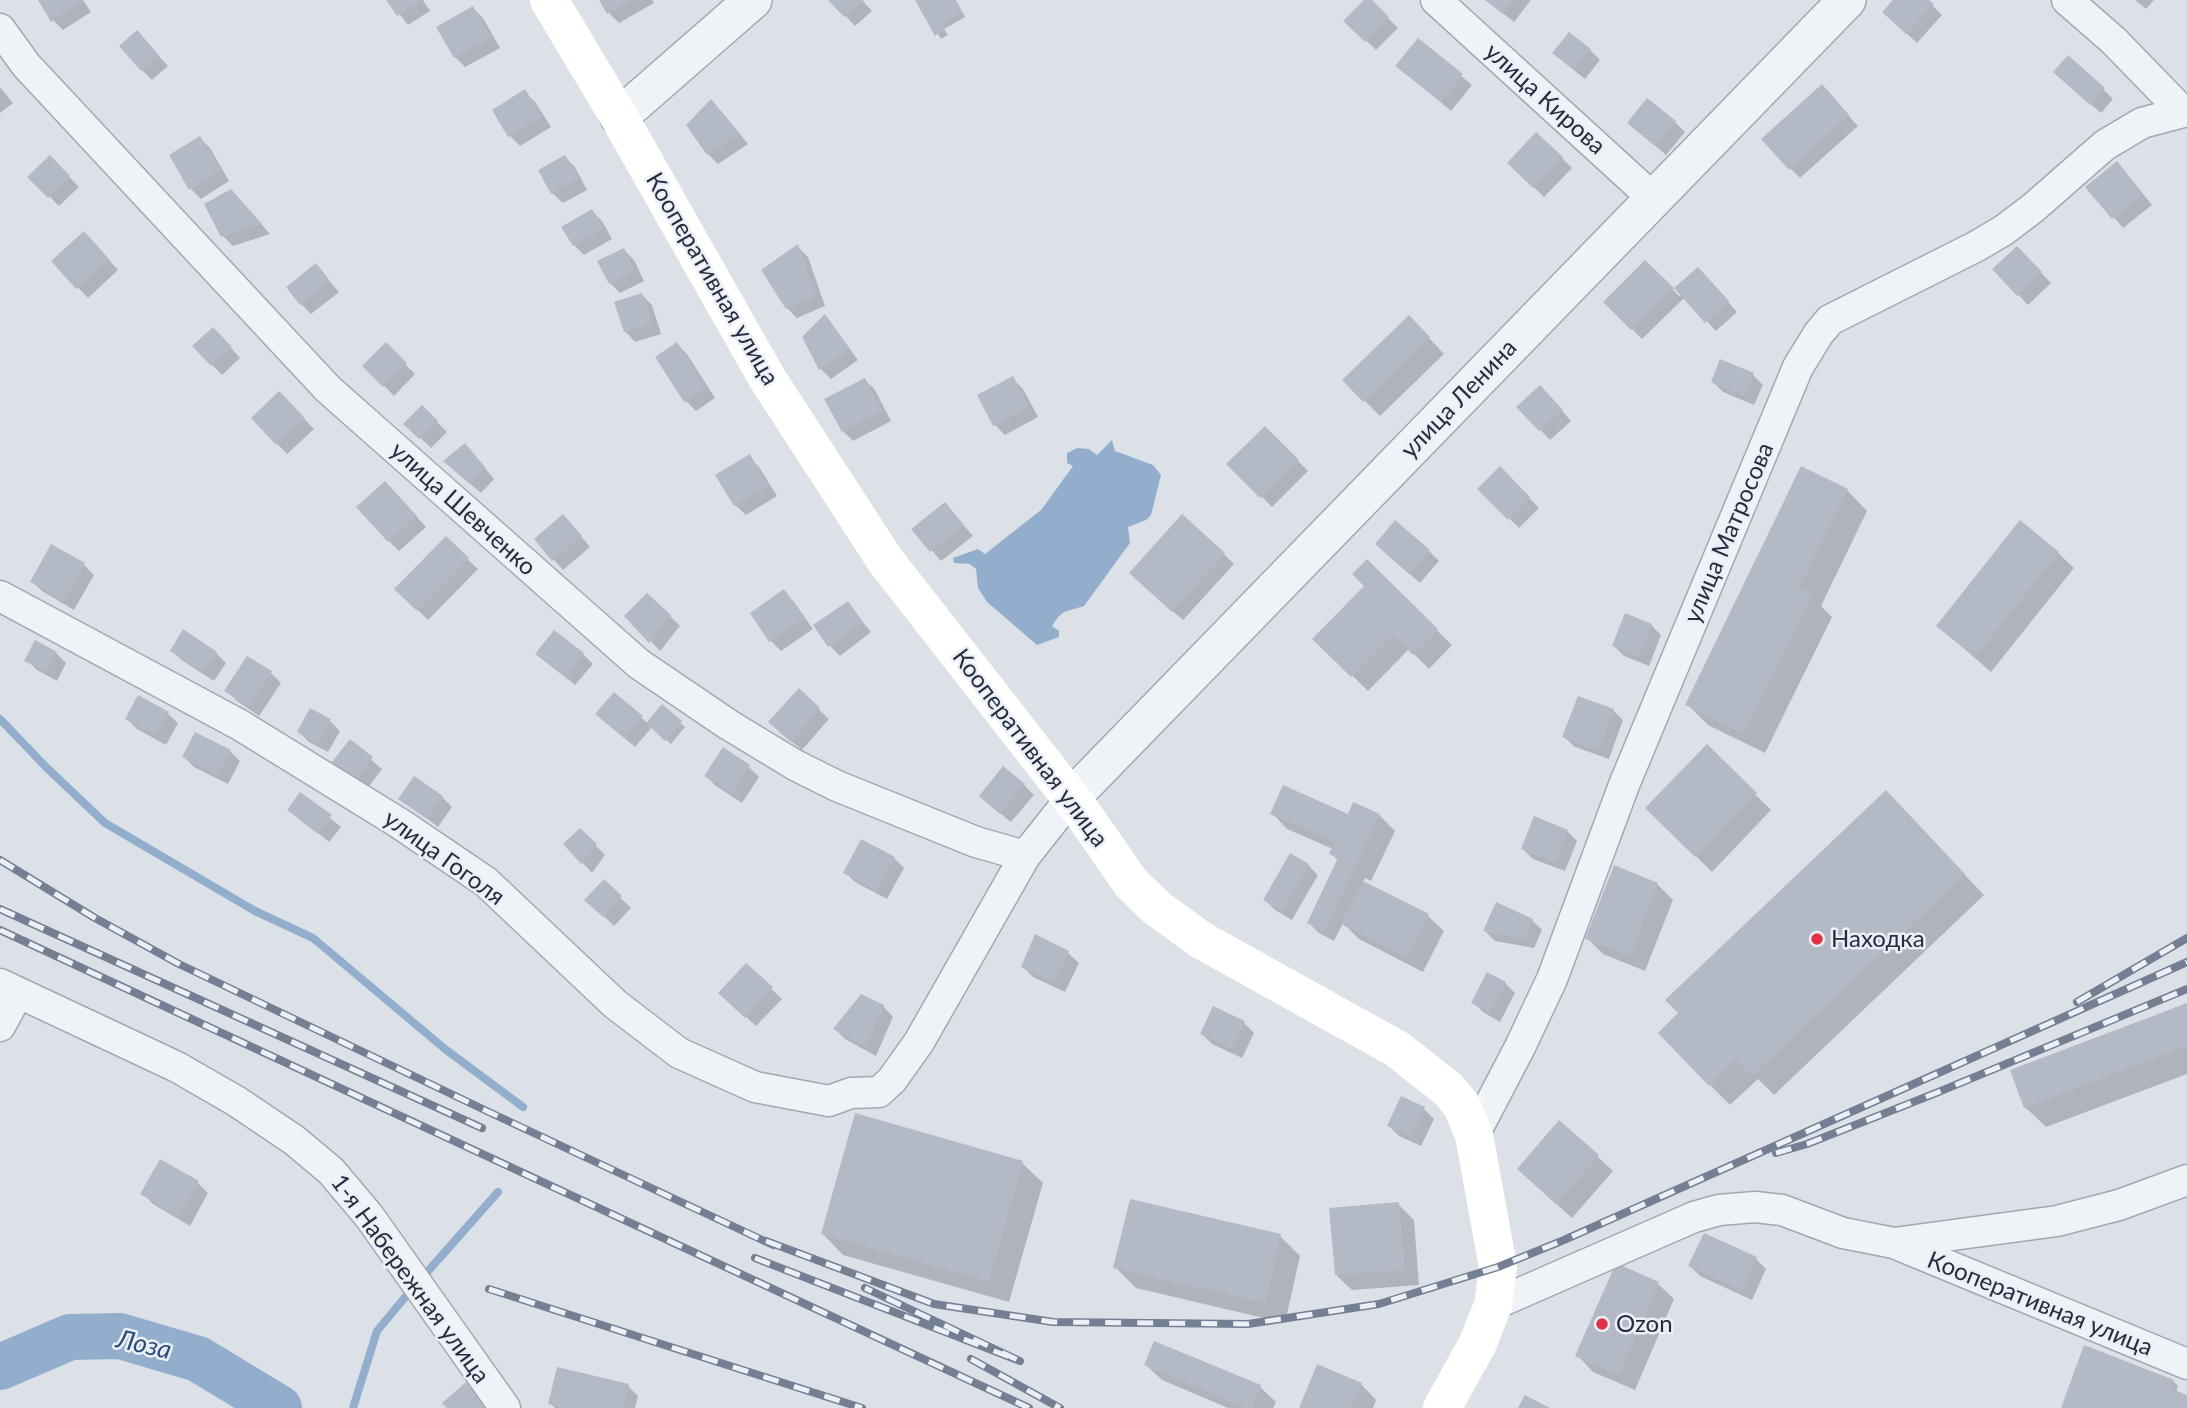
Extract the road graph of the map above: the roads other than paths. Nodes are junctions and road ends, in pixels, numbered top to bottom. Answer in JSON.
{"nodes":[{"id":1,"x":549,"y":0,"type":"edge"},
{"id":2,"x":753,"y":0,"type":"edge"},
{"id":3,"x":1436,"y":0,"type":"edge"},
{"id":4,"x":1847,"y":0,"type":"edge"},
{"id":5,"x":2067,"y":0,"type":"edge"},
{"id":6,"x":0,"y":29,"type":"edge"},
{"id":7,"x":2185,"y":112,"type":"edge"},
{"id":8,"x":618,"y":117,"type":"junction"},
{"id":9,"x":1654,"y":199,"type":"junction"},
{"id":10,"x":0,"y":596,"type":"edge"},
{"id":11,"x":1070,"y":798,"type":"junction"},
{"id":12,"x":1025,"y":856,"type":"junction"},
{"id":13,"x":9,"y":988,"type":"edge"},
{"id":14,"x":0,"y":1026,"type":"edge"},
{"id":15,"x":1475,"y":1135,"type":"junction"},
{"id":16,"x":2187,"y":1180,"type":"edge"},
{"id":17,"x":1894,"y":1243,"type":"junction"},
{"id":18,"x":1493,"y":1306,"type":"junction"},
{"id":19,"x":2187,"y":1364,"type":"edge"},
{"id":20,"x":505,"y":1408,"type":"edge"},
{"id":21,"x":1442,"y":1408,"type":"edge"}],
"edges":[{"from":1,"to":8,"type":"main road","name":"Кооперативная улица"},
{"from":2,"to":8,"type":"street"},
{"from":3,"to":9,"type":"street","name":"улица Кирова"},
{"from":4,"to":9,"type":"street","name":"улица Ленина"},
{"from":5,"to":7,"type":"street"},
{"from":6,"to":12,"type":"street","name":"улица Шевченко"},
{"from":7,"to":15,"type":"street","name":"улица Матросова"},
{"from":8,"to":11,"type":"main road","name":"Кооперативная улица"},
{"from":9,"to":11,"type":"street","name":"улица Ленина"},
{"from":10,"to":12,"type":"street","name":"улица Гоголя"},
{"from":11,"to":12,"type":"street"},
{"from":11,"to":15,"type":"main road","name":"Кооперативная улица"},
{"from":13,"to":14,"type":"street","name":"1-я Набережная улица"},
{"from":13,"to":20,"type":"street","name":"1-я Набережная улица"},
{"from":15,"to":18,"type":"main road","name":"Кооперативная улица"},
{"from":16,"to":17,"type":"street"},
{"from":17,"to":18,"type":"street"},
{"from":17,"to":19,"type":"street","name":"Кооперативная улица"},
{"from":18,"to":21,"type":"main road","name":"Кооперативная улица"}]}
